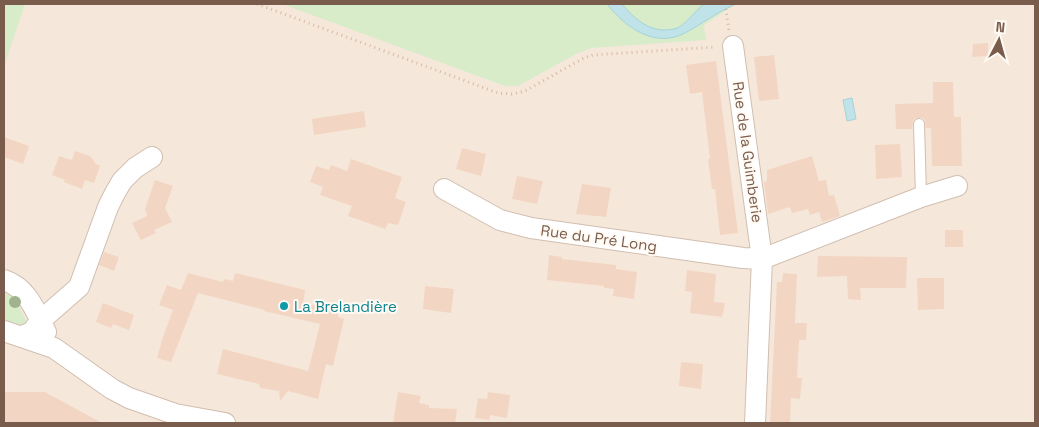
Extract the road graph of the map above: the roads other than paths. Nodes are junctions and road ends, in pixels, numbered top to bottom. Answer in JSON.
{"nodes":[{"id":1,"x":733,"y":46,"type":"road end"},
{"id":2,"x":919,"y":124,"type":"dead end"},
{"id":3,"x":152,"y":157,"type":"dead end"},
{"id":4,"x":957,"y":186,"type":"dead end"},
{"id":5,"x":444,"y":189,"type":"dead end"},
{"id":6,"x":921,"y":197,"type":"junction"},
{"id":7,"x":762,"y":258,"type":"junction"},
{"id":8,"x":4,"y":280,"type":"edge"},
{"id":9,"x":40,"y":321,"type":"junction"},
{"id":10,"x":13,"y":334,"type":"edge"},
{"id":11,"x":54,"y":348,"type":"junction"},
{"id":12,"x":225,"y":423,"type":"edge"},
{"id":13,"x":755,"y":423,"type":"edge"}],
"edges":[{"from":1,"to":7,"type":"street","name":"Rue de la Guimberie"},
{"from":2,"to":6,"type":"lane"},
{"from":3,"to":9,"type":"street"},
{"from":4,"to":6,"type":"street"},
{"from":5,"to":7,"type":"street","name":"Rue du Pré Long"},
{"from":6,"to":7,"type":"street"},
{"from":7,"to":13,"type":"street","name":"Rue de la Guimberie"},
{"from":8,"to":9,"type":"street"},
{"from":9,"to":10,"type":"street"},
{"from":9,"to":11,"type":"street"},
{"from":10,"to":11,"type":"street"},
{"from":11,"to":12,"type":"street"}]}
